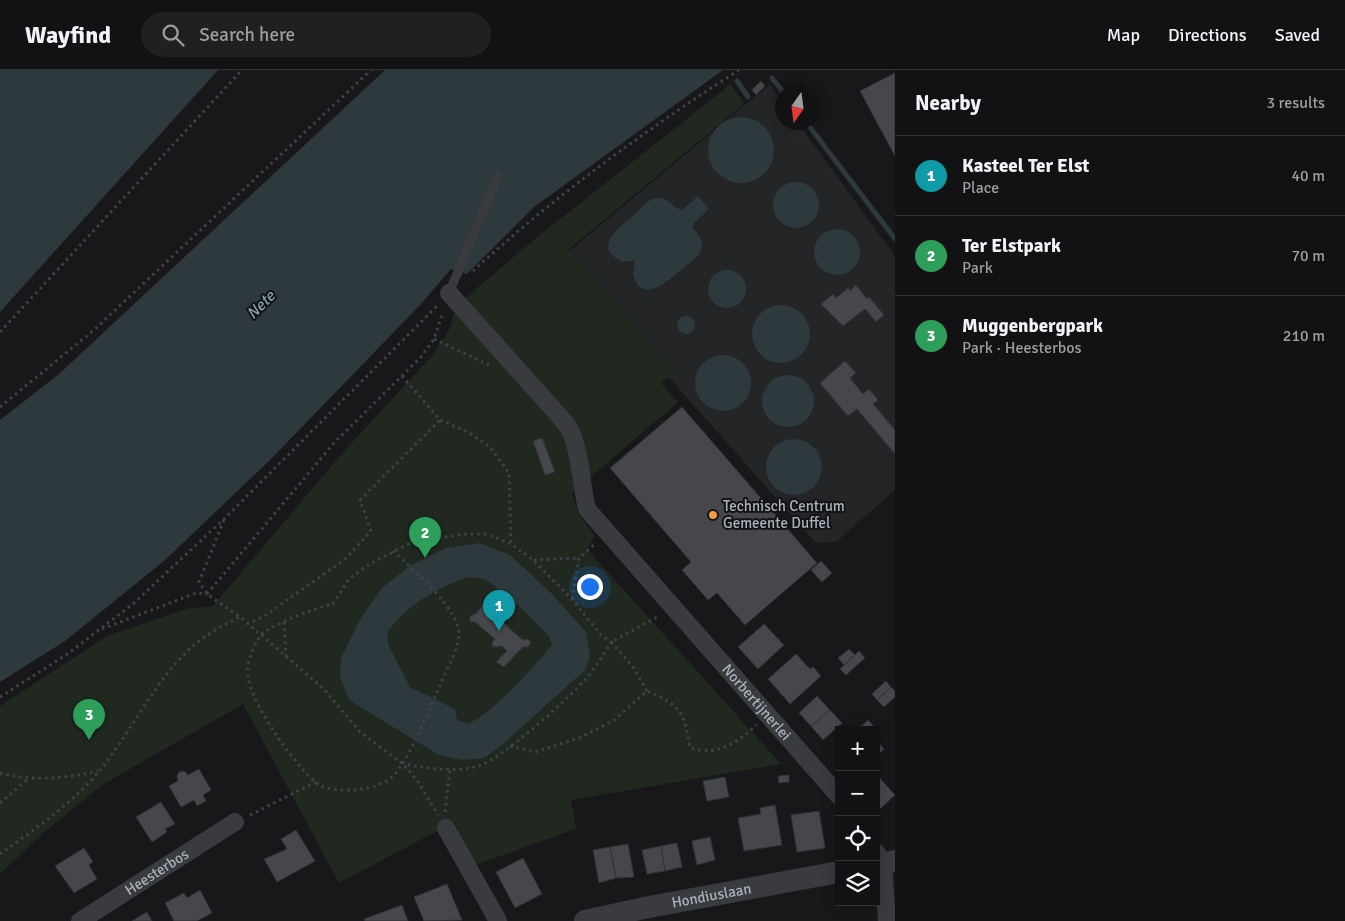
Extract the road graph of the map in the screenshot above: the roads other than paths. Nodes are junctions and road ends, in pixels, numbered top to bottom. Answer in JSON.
{"nodes":[{"id":1,"x":498,"y":176,"type":"dead end"},
{"id":2,"x":449,"y":293,"type":"joint"},
{"id":3,"x":835,"y":791,"type":"edge"},
{"id":4,"x":235,"y":822,"type":"road end"},
{"id":5,"x":445,"y":826,"type":"road end"},
{"id":6,"x":883,"y":860,"type":"edge"},
{"id":7,"x":835,"y":873,"type":"edge"},
{"id":8,"x":80,"y":921,"type":"edge"},
{"id":9,"x":498,"y":921,"type":"edge"},
{"id":10,"x":585,"y":921,"type":"edge"},
{"id":11,"x":887,"y":921,"type":"edge"}],
"edges":[{"from":1,"to":2,"type":"lane"},
{"from":2,"to":3,"type":"street","name":"Norbertijnerlei"},
{"from":4,"to":8,"type":"street","name":"Heesterbos"},
{"from":5,"to":9,"type":"street"},
{"from":6,"to":11,"type":"street"},
{"from":7,"to":10,"type":"street","name":"Hondiuslaan"}]}
